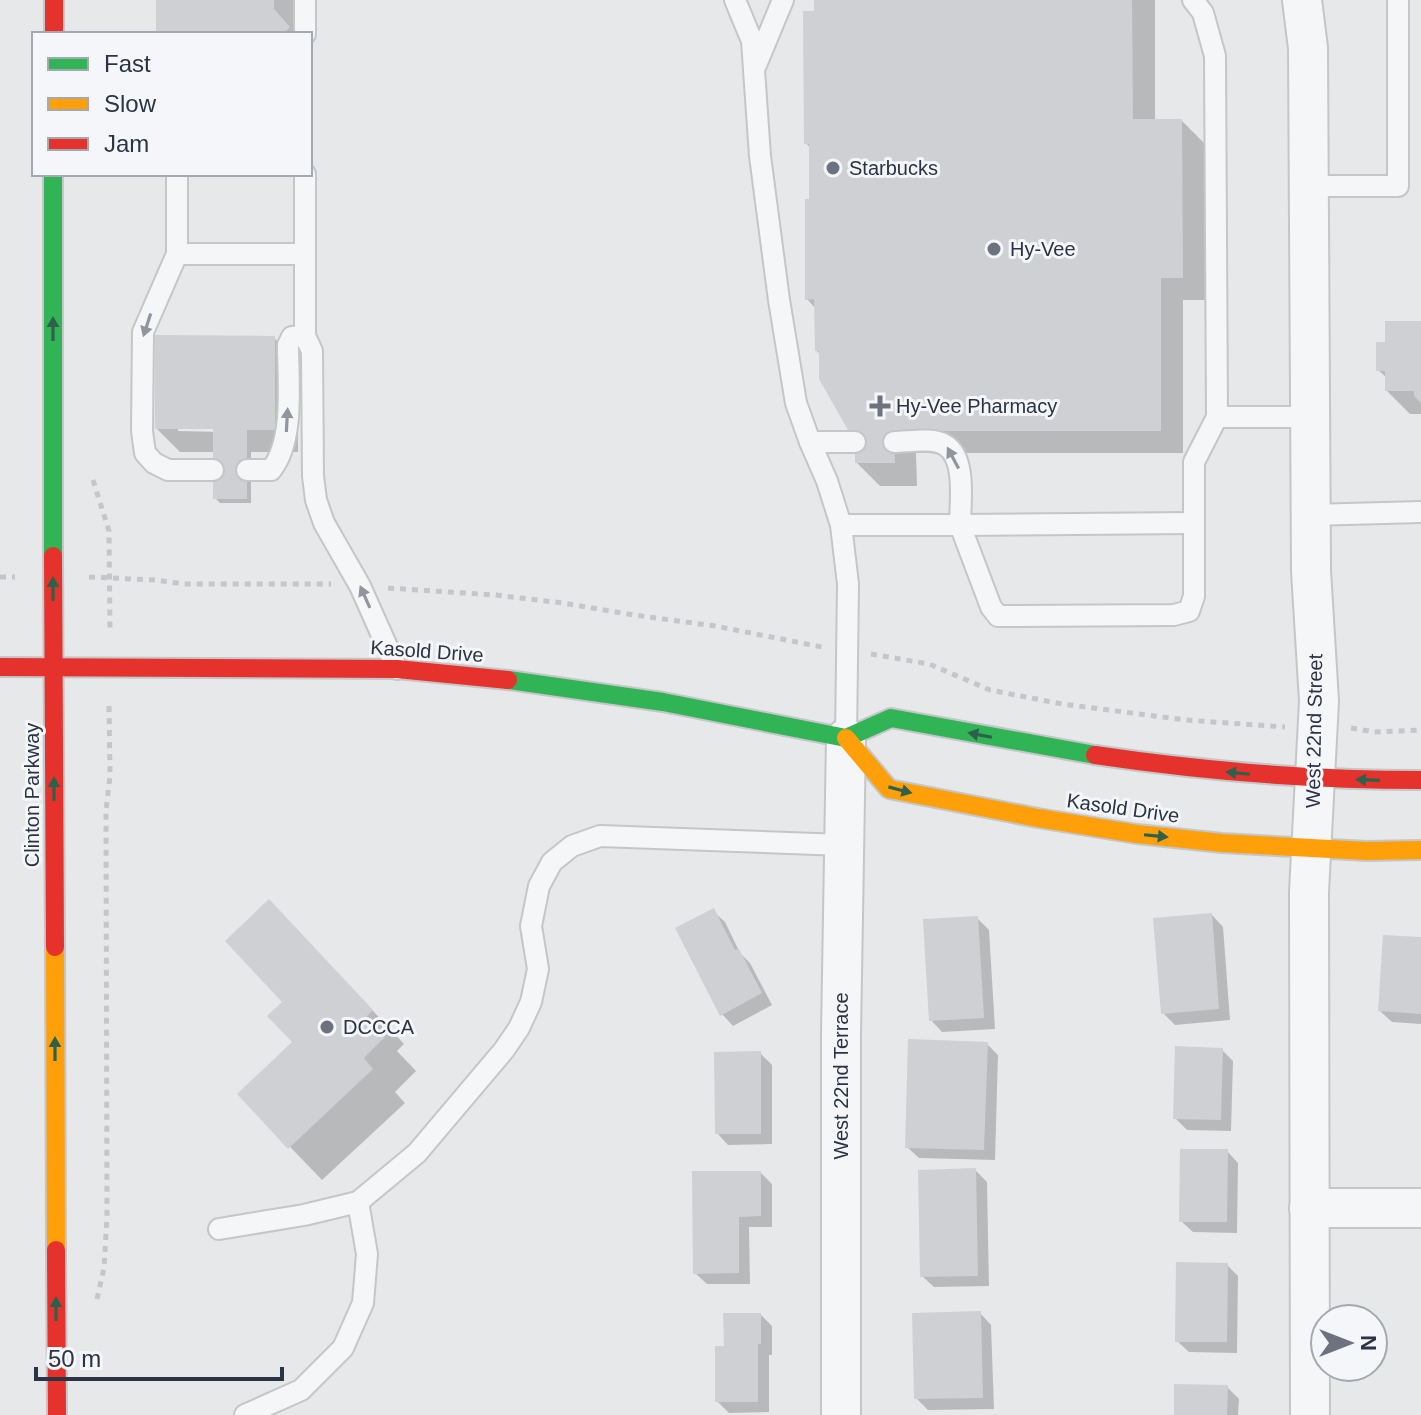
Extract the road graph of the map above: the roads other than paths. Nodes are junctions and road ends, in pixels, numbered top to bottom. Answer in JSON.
{"nodes":[{"id":1,"x":54,"y":0,"type":"edge"},
{"id":2,"x":305,"y":0,"type":"edge"},
{"id":3,"x":735,"y":0,"type":"edge"},
{"id":4,"x":783,"y":0,"type":"edge"},
{"id":5,"x":1193,"y":0,"type":"edge"},
{"id":6,"x":1302,"y":0,"type":"edge"},
{"id":7,"x":1398,"y":0,"type":"edge"},
{"id":8,"x":54,"y":32,"type":"edge"},
{"id":9,"x":305,"y":32,"type":"edge"},
{"id":10,"x":755,"y":69,"type":"junction"},
{"id":11,"x":53,"y":176,"type":"edge"},
{"id":12,"x":177,"y":176,"type":"edge"},
{"id":13,"x":305,"y":176,"type":"edge"},
{"id":14,"x":1309,"y":186,"type":"junction"},
{"id":15,"x":177,"y":254,"type":"junction"},
{"id":16,"x":305,"y":254,"type":"junction"},
{"id":17,"x":305,"y":336,"type":"junction"},
{"id":18,"x":1217,"y":417,"type":"junction"},
{"id":19,"x":1310,"y":417,"type":"junction"},
{"id":20,"x":810,"y":442,"type":"junction"},
{"id":21,"x":855,"y":442,"type":"dead end"},
{"id":22,"x":894,"y":442,"type":"dead end"},
{"id":23,"x":213,"y":470,"type":"dead end"},
{"id":24,"x":247,"y":470,"type":"dead end"},
{"id":25,"x":1421,"y":512,"type":"edge"},
{"id":26,"x":1310,"y":515,"type":"junction"},
{"id":27,"x":1194,"y":523,"type":"junction"},
{"id":28,"x":841,"y":525,"type":"junction"},
{"id":29,"x":960,"y":525,"type":"junction"},
{"id":30,"x":0,"y":667,"type":"edge"},
{"id":31,"x":53,"y":667,"type":"junction"},
{"id":32,"x":397,"y":669,"type":"junction"},
{"id":33,"x":846,"y":738,"type":"junction"},
{"id":34,"x":1315,"y":777,"type":"junction"},
{"id":35,"x":1421,"y":780,"type":"edge"},
{"id":36,"x":843,"y":845,"type":"junction"},
{"id":37,"x":1311,"y":849,"type":"junction"},
{"id":38,"x":1421,"y":850,"type":"edge"},
{"id":39,"x":358,"y":1202,"type":"junction"},
{"id":40,"x":1309,"y":1208,"type":"junction"},
{"id":41,"x":1421,"y":1208,"type":"edge"},
{"id":42,"x":219,"y":1229,"type":"dead end"},
{"id":43,"x":57,"y":1415,"type":"edge"},
{"id":44,"x":245,"y":1415,"type":"edge"},
{"id":45,"x":841,"y":1415,"type":"edge"},
{"id":46,"x":1310,"y":1415,"type":"edge"}],
"edges":[{"from":1,"to":8,"type":"main road"},
{"from":2,"to":9,"type":"lane"},
{"from":3,"to":10,"type":"lane"},
{"from":4,"to":10,"type":"lane"},
{"from":5,"to":18,"type":"lane"},
{"from":6,"to":14,"type":"street","name":"West 22nd Street"},
{"from":7,"to":14,"type":"lane"},
{"from":10,"to":20,"type":"lane"},
{"from":31,"to":11,"type":"main road","name":"Clinton Parkway","one_way":true},
{"from":12,"to":15,"type":"lane"},
{"from":13,"to":16,"type":"lane"},
{"from":14,"to":19,"type":"street","name":"West 22nd Street"},
{"from":15,"to":16,"type":"lane"},
{"from":15,"to":23,"type":"lane","one_way":true},
{"from":16,"to":17,"type":"lane"},
{"from":24,"to":17,"type":"lane","one_way":true},
{"from":32,"to":17,"type":"lane","one_way":true},
{"from":18,"to":19,"type":"lane"},
{"from":18,"to":27,"type":"lane"},
{"from":19,"to":26,"type":"street","name":"West 22nd Street"},
{"from":20,"to":21,"type":"lane"},
{"from":20,"to":28,"type":"lane"},
{"from":29,"to":22,"type":"lane","one_way":true},
{"from":25,"to":26,"type":"lane"},
{"from":26,"to":34,"type":"street","name":"West 22nd Street"},
{"from":27,"to":29,"type":"lane"},
{"from":27,"to":29,"type":"lane"},
{"from":28,"to":29,"type":"lane"},
{"from":28,"to":33,"type":"lane"},
{"from":30,"to":31,"type":"main road","name":"Kasold Drive"},
{"from":31,"to":32,"type":"main road","name":"Kasold Drive"},
{"from":43,"to":31,"type":"main road","name":"Clinton Parkway","one_way":true},
{"from":32,"to":33,"type":"main road","name":"Kasold Drive"},
{"from":34,"to":33,"type":"main road","one_way":true},
{"from":33,"to":36,"type":"street","name":"West 22nd Terrace"},
{"from":33,"to":37,"type":"main road","name":"Kasold Drive","one_way":true},
{"from":35,"to":34,"type":"main road","one_way":true},
{"from":34,"to":37,"type":"street","name":"West 22nd Street"},
{"from":36,"to":39,"type":"lane"},
{"from":36,"to":45,"type":"street","name":"West 22nd Terrace"},
{"from":37,"to":38,"type":"main road","name":"Kasold Drive"},
{"from":37,"to":40,"type":"street","name":"West 22nd Street"},
{"from":39,"to":42,"type":"lane"},
{"from":39,"to":44,"type":"lane"},
{"from":40,"to":41,"type":"street"},
{"from":40,"to":46,"type":"street","name":"West 22nd Street"}]}
